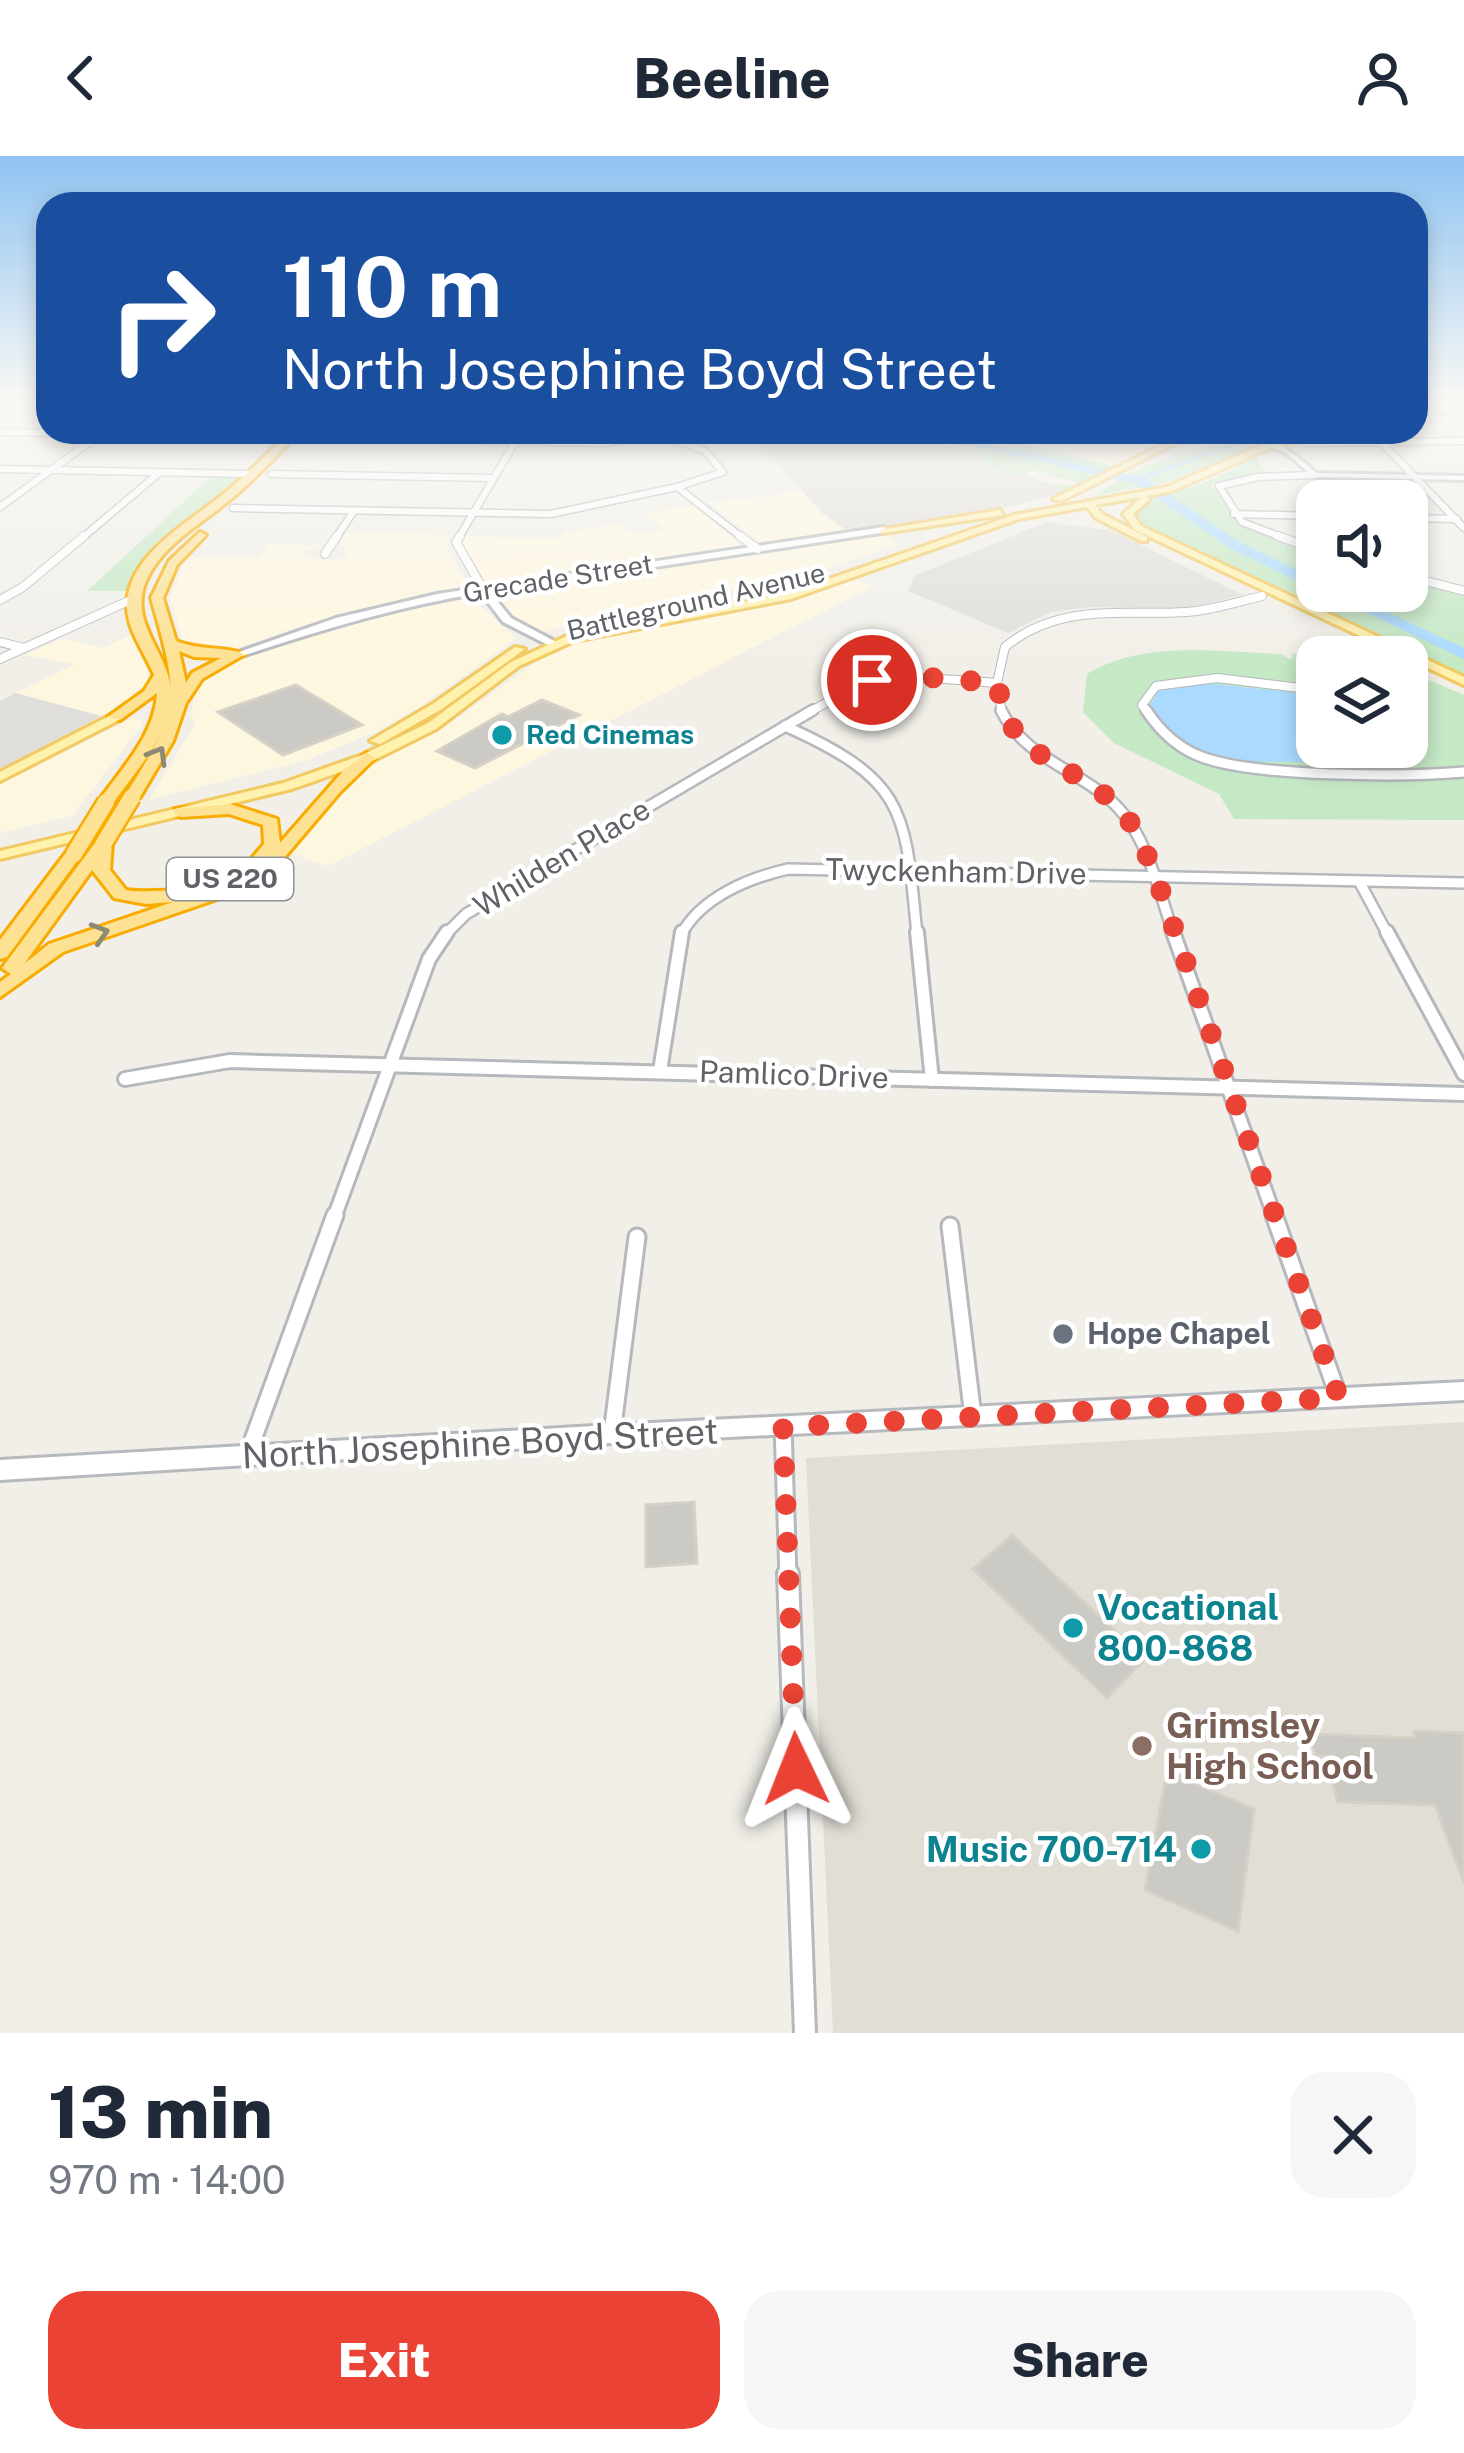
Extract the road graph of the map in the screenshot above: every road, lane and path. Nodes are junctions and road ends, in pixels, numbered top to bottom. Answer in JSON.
{"nodes":[{"id":1,"x":677,"y":487,"type":"edge"},
{"id":2,"x":27,"y":488,"type":"edge"},
{"id":3,"x":141,"y":488,"type":"edge"},
{"id":4,"x":235,"y":488,"type":"edge"},
{"id":5,"x":256,"y":488,"type":"edge"},
{"id":6,"x":487,"y":488,"type":"edge"},
{"id":7,"x":675,"y":488,"type":"edge"},
{"id":8,"x":1085,"y":488,"type":"edge"},
{"id":9,"x":1097,"y":488,"type":"edge"},
{"id":10,"x":1172,"y":488,"type":"edge"},
{"id":11,"x":1220,"y":488,"type":"edge"},
{"id":12,"x":1425,"y":488,"type":"edge"},
{"id":13,"x":1151,"y":494,"type":"junction"},
{"id":14,"x":1089,"y":502,"type":"junction"},
{"id":15,"x":0,"y":507,"type":"edge"},
{"id":16,"x":233,"y":508,"type":"junction"},
{"id":17,"x":354,"y":511,"type":"junction"},
{"id":18,"x":472,"y":513,"type":"junction"},
{"id":19,"x":1000,"y":513,"type":"junction"},
{"id":20,"x":1034,"y":513,"type":"junction"},
{"id":21,"x":1234,"y":514,"type":"junction"},
{"id":22,"x":1296,"y":515,"type":"edge"},
{"id":23,"x":1428,"y":518,"type":"edge"},
{"id":24,"x":1459,"y":519,"type":"edge"},
{"id":25,"x":1464,"y":528,"type":"edge"},
{"id":26,"x":1122,"y":529,"type":"junction"},
{"id":27,"x":884,"y":530,"type":"junction"},
{"id":28,"x":1296,"y":543,"type":"edge"},
{"id":29,"x":908,"y":545,"type":"junction"},
{"id":30,"x":758,"y":549,"type":"junction"},
{"id":31,"x":325,"y":554,"type":"dead end"},
{"id":32,"x":1428,"y":582,"type":"edge"},
{"id":33,"x":483,"y":589,"type":"junction"},
{"id":34,"x":1464,"y":591,"type":"edge"},
{"id":35,"x":1262,"y":596,"type":"junction"},
{"id":36,"x":133,"y":599,"type":"junction"},
{"id":37,"x":0,"y":600,"type":"edge"},
{"id":38,"x":136,"y":620,"type":"junction"},
{"id":39,"x":82,"y":624,"type":"junction"},
{"id":40,"x":1345,"y":636,"type":"edge"},
{"id":41,"x":0,"y":642,"type":"edge"},
{"id":42,"x":548,"y":642,"type":"junction"},
{"id":43,"x":170,"y":643,"type":"junction"},
{"id":44,"x":26,"y":649,"type":"junction"},
{"id":45,"x":238,"y":654,"type":"junction"},
{"id":46,"x":0,"y":659,"type":"edge"},
{"id":47,"x":1428,"y":672,"type":"edge"},
{"id":48,"x":160,"y":676,"type":"junction"},
{"id":49,"x":998,"y":683,"type":"junction"},
{"id":50,"x":1464,"y":685,"type":"edge"},
{"id":51,"x":1296,"y":688,"type":"edge"},
{"id":52,"x":182,"y":705,"type":"junction"},
{"id":53,"x":115,"y":717,"type":"junction"},
{"id":54,"x":785,"y":726,"type":"junction"},
{"id":55,"x":149,"y":733,"type":"junction"},
{"id":56,"x":367,"y":758,"type":"junction"},
{"id":57,"x":1464,"y":772,"type":"edge"},
{"id":58,"x":0,"y":777,"type":"edge"},
{"id":59,"x":182,"y":812,"type":"junction"},
{"id":60,"x":0,"y":843,"type":"edge"},
{"id":61,"x":104,"y":844,"type":"junction"},
{"id":62,"x":0,"y":855,"type":"edge"},
{"id":63,"x":910,"y":870,"type":"junction"},
{"id":64,"x":1156,"y":877,"type":"junction"},
{"id":65,"x":1359,"y":881,"type":"junction"},
{"id":66,"x":1464,"y":883,"type":"edge"},
{"id":67,"x":0,"y":953,"type":"edge"},
{"id":68,"x":0,"y":987,"type":"edge"},
{"id":69,"x":391,"y":1065,"type":"junction"},
{"id":70,"x":659,"y":1071,"type":"junction"},
{"id":71,"x":1464,"y":1074,"type":"edge"},
{"id":72,"x":124,"y":1079,"type":"dead end"},
{"id":73,"x":932,"y":1080,"type":"junction"},
{"id":74,"x":1231,"y":1088,"type":"junction"},
{"id":75,"x":1464,"y":1094,"type":"edge"},
{"id":76,"x":950,"y":1226,"type":"dead end"},
{"id":77,"x":637,"y":1237,"type":"dead end"},
{"id":78,"x":1464,"y":1391,"type":"edge"},
{"id":79,"x":1339,"y":1398,"type":"junction"},
{"id":80,"x":973,"y":1417,"type":"junction"},
{"id":81,"x":783,"y":1427,"type":"junction"},
{"id":82,"x":612,"y":1434,"type":"junction"},
{"id":83,"x":248,"y":1456,"type":"junction"},
{"id":84,"x":0,"y":1470,"type":"edge"},
{"id":85,"x":805,"y":2033,"type":"edge"}],
"edges":[{"from":1,"to":30,"type":"street"},
{"from":2,"to":15,"type":"street"},
{"from":3,"to":37,"type":"street"},
{"from":4,"to":36,"type":"highway"},
{"from":5,"to":16,"type":"highway"},
{"from":6,"to":18,"type":"street"},
{"from":7,"to":18,"type":"street"},
{"from":8,"to":19,"type":"main road","name":"Battleground Avenue"},
{"from":9,"to":14,"type":"main road"},
{"from":10,"to":13,"type":"main road","name":"Battleground Avenue"},
{"from":11,"to":21,"type":"street"},
{"from":12,"to":24,"type":"street"},
{"from":13,"to":14,"type":"main road","name":"Battleground Avenue"},
{"from":13,"to":50,"type":"main road"},
{"from":14,"to":20,"type":"main road","name":"Battleground Avenue"},
{"from":14,"to":26,"type":"main road"},
{"from":16,"to":17,"type":"street"},
{"from":16,"to":43,"type":"highway"},
{"from":17,"to":18,"type":"street"},
{"from":17,"to":31,"type":"street"},
{"from":18,"to":33,"type":"street"},
{"from":19,"to":27,"type":"main road"},
{"from":19,"to":29,"type":"main road","name":"Battleground Avenue"},
{"from":20,"to":26,"type":"main road"},
{"from":20,"to":42,"type":"main road","name":"Battleground Avenue"},
{"from":21,"to":22,"type":"street"},
{"from":21,"to":28,"type":"street"},
{"from":23,"to":24,"type":"street"},
{"from":24,"to":25,"type":"street"},
{"from":26,"to":35,"type":"main road"},
{"from":27,"to":29,"type":"main road"},
{"from":27,"to":30,"type":"street","name":"Grecade Street"},
{"from":29,"to":42,"type":"main road","name":"Battleground Avenue"},
{"from":30,"to":33,"type":"street","name":"Grecade Street"},
{"from":32,"to":34,"type":"street"},
{"from":33,"to":42,"type":"street"},
{"from":33,"to":45,"type":"street","name":"Grecade Street"},
{"from":35,"to":40,"type":"main road"},
{"from":35,"to":49,"type":"street"},
{"from":36,"to":38,"type":"highway"},
{"from":36,"to":39,"type":"street"},
{"from":38,"to":39,"type":"street"},
{"from":38,"to":48,"type":"highway"},
{"from":39,"to":44,"type":"street"},
{"from":41,"to":44,"type":"street"},
{"from":42,"to":56,"type":"main road","name":"Battleground Avenue"},
{"from":42,"to":60,"type":"main road","name":"Battleground Avenue"},
{"from":43,"to":45,"type":"highway"},
{"from":43,"to":52,"type":"highway"},
{"from":44,"to":46,"type":"street"},
{"from":45,"to":52,"type":"highway"},
{"from":47,"to":50,"type":"main road"},
{"from":48,"to":53,"type":"highway"},
{"from":48,"to":55,"type":"highway"},
{"from":49,"to":54,"type":"street","name":"Whilden Place"},
{"from":49,"to":64,"type":"street"},
{"from":51,"to":57,"type":"street"},
{"from":61,"to":52,"type":"highway","one_way":true,"bridge":true},
{"from":53,"to":55,"type":"highway"},
{"from":53,"to":58,"type":"main road"},
{"from":54,"to":63,"type":"street"},
{"from":54,"to":69,"type":"street","name":"Whilden Place"},
{"from":55,"to":67,"type":"highway","bridge":true},
{"from":56,"to":59,"type":"main road","name":"Battleground Avenue"},
{"from":68,"to":56,"type":"highway","one_way":true},
{"from":59,"to":61,"type":"highway","number":"US 220"},
{"from":59,"to":62,"type":"main road","name":"Battleground Avenue","number":"US 220"},
{"from":61,"to":68,"type":"highway"},
{"from":63,"to":64,"type":"street","name":"Twyckenham Drive"},
{"from":63,"to":70,"type":"street","name":"Twyckenham Drive"},
{"from":63,"to":73,"type":"street"},
{"from":64,"to":65,"type":"street","name":"Twyckenham Drive"},
{"from":64,"to":74,"type":"street"},
{"from":65,"to":66,"type":"street","name":"Twyckenham Drive"},
{"from":65,"to":71,"type":"street"},
{"from":69,"to":70,"type":"street","name":"Pamlico Drive"},
{"from":69,"to":72,"type":"street","name":"Pamlico Drive"},
{"from":69,"to":83,"type":"street","name":"Whilden Place"},
{"from":70,"to":73,"type":"street","name":"Pamlico Drive"},
{"from":73,"to":74,"type":"street","name":"Pamlico Drive"},
{"from":74,"to":75,"type":"street","name":"Pamlico Drive"},
{"from":74,"to":79,"type":"street"},
{"from":76,"to":80,"type":"street"},
{"from":77,"to":82,"type":"street"},
{"from":78,"to":79,"type":"street","name":"North Josephine Boyd Street"},
{"from":79,"to":80,"type":"street","name":"North Josephine Boyd Street"},
{"from":80,"to":81,"type":"street","name":"North Josephine Boyd Street"},
{"from":81,"to":82,"type":"street","name":"North Josephine Boyd Street"},
{"from":81,"to":85,"type":"street"},
{"from":82,"to":83,"type":"street","name":"North Josephine Boyd Street"},
{"from":83,"to":84,"type":"street","name":"North Josephine Boyd Street"}]}
